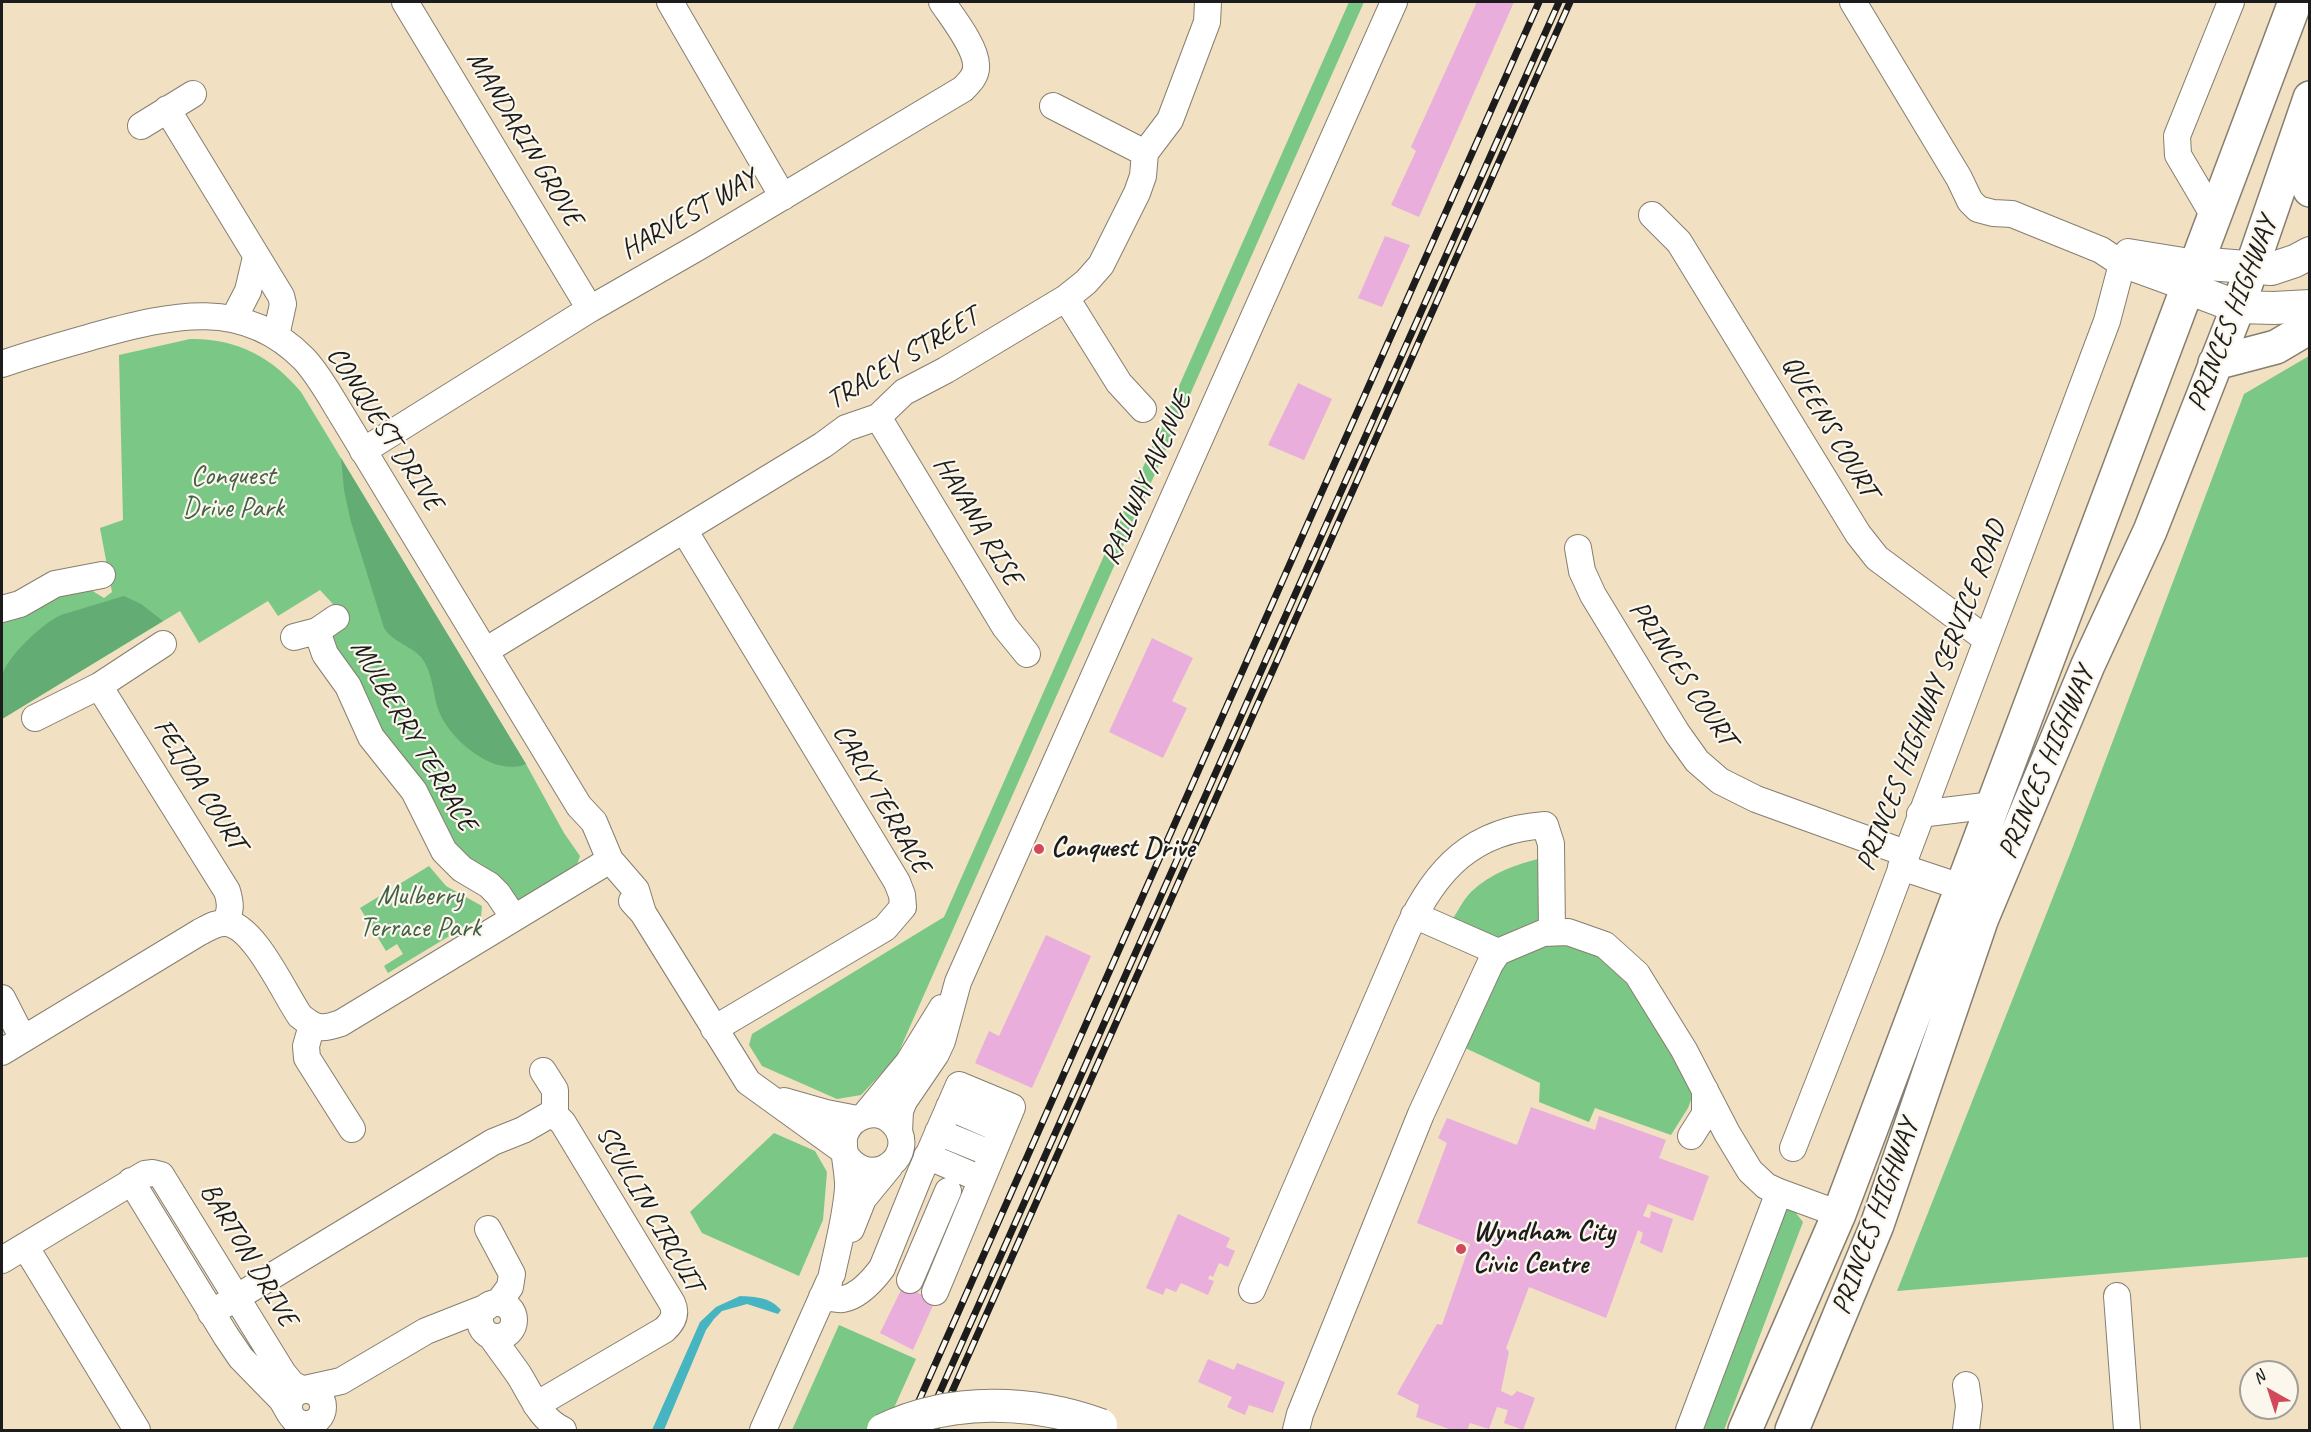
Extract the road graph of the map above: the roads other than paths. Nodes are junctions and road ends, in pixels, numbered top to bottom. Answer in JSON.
{"nodes":[{"id":1,"x":405,"y":2,"type":"edge"},
{"id":2,"x":670,"y":2,"type":"edge"},
{"id":3,"x":942,"y":2,"type":"edge"},
{"id":4,"x":1208,"y":2,"type":"edge"},
{"id":5,"x":1394,"y":2,"type":"edge"},
{"id":6,"x":1852,"y":2,"type":"edge"},
{"id":7,"x":2231,"y":2,"type":"edge"},
{"id":8,"x":2295,"y":2,"type":"edge"},
{"id":9,"x":193,"y":94,"type":"dead end"},
{"id":10,"x":2310,"y":98,"type":"edge"},
{"id":11,"x":1053,"y":106,"type":"dead end"},
{"id":12,"x":168,"y":109,"type":"junction"},
{"id":13,"x":141,"y":126,"type":"dead end"},
{"id":14,"x":2293,"y":148,"type":"junction"},
{"id":15,"x":1145,"y":153,"type":"junction"},
{"id":16,"x":2310,"y":190,"type":"edge"},
{"id":17,"x":783,"y":197,"type":"junction"},
{"id":18,"x":1652,"y":215,"type":"dead end"},
{"id":19,"x":2214,"y":216,"type":"junction"},
{"id":20,"x":2101,"y":250,"type":"junction"},
{"id":21,"x":2310,"y":254,"type":"edge"},
{"id":22,"x":256,"y":257,"type":"junction"},
{"id":23,"x":2122,"y":264,"type":"junction"},
{"id":24,"x":2252,"y":268,"type":"junction"},
{"id":25,"x":2192,"y":275,"type":"junction"},
{"id":26,"x":1066,"y":298,"type":"junction"},
{"id":27,"x":2310,"y":306,"type":"edge"},
{"id":28,"x":2238,"y":307,"type":"junction"},
{"id":29,"x":590,"y":309,"type":"junction"},
{"id":30,"x":234,"y":318,"type":"junction"},
{"id":31,"x":2310,"y":327,"type":"edge"},
{"id":32,"x":276,"y":336,"type":"junction"},
{"id":33,"x":2215,"y":363,"type":"junction"},
{"id":34,"x":2,"y":364,"type":"edge"},
{"id":35,"x":1143,"y":409,"type":"dead end"},
{"id":36,"x":878,"y":417,"type":"junction"},
{"id":37,"x":363,"y":451,"type":"junction"},
{"id":38,"x":684,"y":530,"type":"junction"},
{"id":39,"x":1578,"y":548,"type":"dead end"},
{"id":40,"x":102,"y":575,"type":"dead end"},
{"id":41,"x":2,"y":609,"type":"edge"},
{"id":42,"x":318,"y":635,"type":"dead end"},
{"id":43,"x":1986,"y":639,"type":"junction"},
{"id":44,"x":163,"y":644,"type":"dead end"},
{"id":45,"x":485,"y":651,"type":"junction"},
{"id":46,"x":1027,"y":654,"type":"dead end"},
{"id":47,"x":99,"y":686,"type":"junction"},
{"id":48,"x":35,"y":718,"type":"dead end"},
{"id":49,"x":1993,"y":804,"type":"junction"},
{"id":50,"x":1920,"y":814,"type":"junction"},
{"id":51,"x":2007,"y":856,"type":"junction"},
{"id":52,"x":1903,"y":860,"type":"junction"},
{"id":53,"x":604,"y":863,"type":"junction"},
{"id":54,"x":1961,"y":887,"type":"junction"},
{"id":55,"x":1414,"y":915,"type":"junction"},
{"id":56,"x":514,"y":918,"type":"junction"},
{"id":57,"x":225,"y":923,"type":"junction"},
{"id":58,"x":1552,"y":932,"type":"junction"},
{"id":59,"x":1498,"y":952,"type":"junction"},
{"id":60,"x":958,"y":982,"type":"junction"},
{"id":61,"x":2,"y":998,"type":"edge"},
{"id":62,"x":312,"y":1025,"type":"junction"},
{"id":63,"x":714,"y":1029,"type":"junction"},
{"id":64,"x":23,"y":1039,"type":"junction"},
{"id":65,"x":2,"y":1052,"type":"edge"},
{"id":66,"x":543,"y":1071,"type":"dead end"},
{"id":67,"x":1705,"y":1090,"type":"junction"},
{"id":68,"x":764,"y":1095,"type":"junction"},
{"id":69,"x":555,"y":1116,"type":"junction"},
{"id":70,"x":861,"y":1117,"type":"junction"},
{"id":71,"x":352,"y":1129,"type":"dead end"},
{"id":72,"x":899,"y":1132,"type":"junction"},
{"id":73,"x":938,"y":1132,"type":"junction"},
{"id":74,"x":1691,"y":1136,"type":"dead end"},
{"id":75,"x":994,"y":1148,"type":"junction"},
{"id":76,"x":1793,"y":1148,"type":"dead end"},
{"id":77,"x":846,"y":1155,"type":"junction"},
{"id":78,"x":893,"y":1162,"type":"junction"},
{"id":79,"x":131,"y":1181,"type":"junction"},
{"id":80,"x":948,"y":1191,"type":"junction"},
{"id":81,"x":1779,"y":1192,"type":"junction"},
{"id":82,"x":970,"y":1206,"type":"junction"},
{"id":83,"x":1839,"y":1214,"type":"junction"},
{"id":84,"x":1877,"y":1225,"type":"junction"},
{"id":85,"x":488,"y":1229,"type":"dead end"},
{"id":86,"x":25,"y":1246,"type":"junction"},
{"id":87,"x":2,"y":1260,"type":"edge"},
{"id":88,"x":910,"y":1280,"type":"dead end"},
{"id":89,"x":827,"y":1285,"type":"junction"},
{"id":90,"x":1252,"y":1290,"type":"dead end"},
{"id":91,"x":936,"y":1292,"type":"dead end"},
{"id":92,"x":2117,"y":1296,"type":"dead end"},
{"id":93,"x":236,"y":1298,"type":"junction"},
{"id":94,"x":211,"y":1313,"type":"junction"},
{"id":95,"x":494,"y":1322,"type":"junction"},
{"id":96,"x":341,"y":1381,"type":"junction"},
{"id":97,"x":1965,"y":1385,"type":"dead end"},
{"id":98,"x":304,"y":1390,"type":"junction"},
{"id":99,"x":547,"y":1421,"type":"edge"},
{"id":100,"x":305,"y":1423,"type":"edge"},
{"id":101,"x":1107,"y":1428,"type":"edge"},
{"id":102,"x":137,"y":1431,"type":"edge"},
{"id":103,"x":763,"y":1431,"type":"edge"},
{"id":104,"x":883,"y":1431,"type":"edge"},
{"id":105,"x":1296,"y":1431,"type":"edge"},
{"id":106,"x":1689,"y":1431,"type":"edge"},
{"id":107,"x":1745,"y":1431,"type":"edge"},
{"id":108,"x":1792,"y":1431,"type":"edge"},
{"id":109,"x":1966,"y":1431,"type":"edge"},
{"id":110,"x":2127,"y":1431,"type":"edge"}],
"edges":[{"from":1,"to":29,"type":"street","name":"MANDARIN GROVE"},
{"from":2,"to":17,"type":"street"},
{"from":3,"to":17,"type":"street","name":"HARVEST WAY"},
{"from":4,"to":15,"type":"street","name":"TRACEY STREET"},
{"from":5,"to":60,"type":"street","name":"RAILWAY AVENUE"},
{"from":6,"to":20,"type":"street"},
{"from":7,"to":19,"type":"street"},
{"from":8,"to":19,"type":"highway","name":"PRINCES HIGHWAY"},
{"from":9,"to":12,"type":"street"},
{"from":10,"to":14,"type":"highway","name":"PRINCES HIGHWAY"},
{"from":11,"to":15,"type":"street"},
{"from":12,"to":13,"type":"street"},
{"from":12,"to":22,"type":"street"},
{"from":14,"to":16,"type":"highway"},
{"from":14,"to":24,"type":"highway","name":"PRINCES HIGHWAY"},
{"from":15,"to":26,"type":"street","name":"TRACEY STREET"},
{"from":17,"to":29,"type":"street","name":"HARVEST WAY"},
{"from":18,"to":43,"type":"street","name":"QUEENS COURT"},
{"from":19,"to":25,"type":"highway","name":"PRINCES HIGHWAY"},
{"from":20,"to":23,"type":"street"},
{"from":20,"to":25,"type":"street"},
{"from":21,"to":24,"type":"main road"},
{"from":22,"to":30,"type":"street"},
{"from":22,"to":32,"type":"street"},
{"from":23,"to":25,"type":"street"},
{"from":23,"to":43,"type":"street","name":"PRINCES HIGHWAY SERVICE ROAD"},
{"from":24,"to":25,"type":"main road"},
{"from":24,"to":28,"type":"highway","name":"PRINCES HIGHWAY"},
{"from":25,"to":28,"type":"main road"},
{"from":25,"to":49,"type":"highway","name":"PRINCES HIGHWAY"},
{"from":26,"to":35,"type":"street"},
{"from":26,"to":36,"type":"street","name":"TRACEY STREET"},
{"from":27,"to":28,"type":"main road"},
{"from":28,"to":33,"type":"highway","name":"PRINCES HIGHWAY"},
{"from":29,"to":37,"type":"street","name":"HARVEST WAY"},
{"from":30,"to":32,"type":"street","name":"CONQUEST DRIVE"},
{"from":30,"to":34,"type":"street","name":"CONQUEST DRIVE"},
{"from":31,"to":33,"type":"highway"},
{"from":32,"to":37,"type":"street","name":"CONQUEST DRIVE"},
{"from":33,"to":51,"type":"highway","name":"PRINCES HIGHWAY"},
{"from":36,"to":38,"type":"street","name":"TRACEY STREET"},
{"from":36,"to":46,"type":"street","name":"HAVANA RISE"},
{"from":37,"to":45,"type":"street","name":"CONQUEST DRIVE"},
{"from":38,"to":45,"type":"street","name":"TRACEY STREET"},
{"from":38,"to":63,"type":"street","name":"CARLY TERRACE"},
{"from":39,"to":52,"type":"street","name":"PRINCES COURT"},
{"from":40,"to":41,"type":"street"},
{"from":42,"to":56,"type":"street","name":"MULBERRY TERRACE"},
{"from":43,"to":50,"type":"street","name":"PRINCES HIGHWAY SERVICE ROAD"},
{"from":44,"to":47,"type":"street"},
{"from":45,"to":53,"type":"street","name":"CONQUEST DRIVE"},
{"from":47,"to":48,"type":"street"},
{"from":47,"to":57,"type":"street","name":"FEIJOA COURT"},
{"from":49,"to":50,"type":"street","name":"PRINCES HIGHWAY"},
{"from":49,"to":54,"type":"highway","name":"PRINCES HIGHWAY"},
{"from":50,"to":52,"type":"street","name":"PRINCES HIGHWAY SERVICE ROAD"},
{"from":51,"to":54,"type":"highway"},
{"from":51,"to":84,"type":"highway","name":"PRINCES HIGHWAY"},
{"from":52,"to":54,"type":"street"},
{"from":52,"to":76,"type":"street","name":"PRINCES HIGHWAY SERVICE ROAD"},
{"from":53,"to":56,"type":"street"},
{"from":53,"to":63,"type":"street","name":"CONQUEST DRIVE"},
{"from":54,"to":83,"type":"highway","name":"PRINCES HIGHWAY"},
{"from":55,"to":58,"type":"street"},
{"from":55,"to":59,"type":"street"},
{"from":55,"to":90,"type":"street"},
{"from":56,"to":62,"type":"street"},
{"from":57,"to":62,"type":"street"},
{"from":57,"to":64,"type":"street"},
{"from":58,"to":59,"type":"street"},
{"from":58,"to":67,"type":"street"},
{"from":59,"to":105,"type":"street"},
{"from":60,"to":70,"type":"street","name":"RAILWAY AVENUE"},
{"from":60,"to":72,"type":"street","name":"RAILWAY AVENUE"},
{"from":61,"to":64,"type":"street"},
{"from":62,"to":71,"type":"street"},
{"from":63,"to":68,"type":"street","name":"CONQUEST DRIVE"},
{"from":64,"to":65,"type":"street"},
{"from":66,"to":69,"type":"street","name":"SCULLIN CIRCUIT"},
{"from":67,"to":74,"type":"street"},
{"from":67,"to":81,"type":"street"},
{"from":68,"to":70,"type":"street","name":"CONQUEST DRIVE"},
{"from":68,"to":77,"type":"street","name":"CONQUEST DRIVE"},
{"from":69,"to":93,"type":"street","name":"SCULLIN CIRCUIT"},
{"from":69,"to":99,"type":"street","name":"SCULLIN CIRCUIT"},
{"from":70,"to":72,"type":"street"},
{"from":70,"to":77,"type":"street"},
{"from":72,"to":78,"type":"street"},
{"from":73,"to":75,"type":"street"},
{"from":73,"to":75,"type":"street"},
{"from":73,"to":75,"type":"street"},
{"from":73,"to":78,"type":"street"},
{"from":73,"to":80,"type":"street"},
{"from":73,"to":89,"type":"street"},
{"from":75,"to":82,"type":"street"},
{"from":77,"to":78,"type":"street"},
{"from":77,"to":89,"type":"street"},
{"from":78,"to":89,"type":"street"},
{"from":79,"to":86,"type":"street","name":"BARTON DRIVE"},
{"from":79,"to":93,"type":"street","name":"BARTON DRIVE"},
{"from":79,"to":94,"type":"street","name":"BARTON DRIVE"},
{"from":80,"to":82,"type":"street"},
{"from":80,"to":88,"type":"street"},
{"from":81,"to":83,"type":"street"},
{"from":81,"to":106,"type":"street"},
{"from":82,"to":91,"type":"street"},
{"from":83,"to":84,"type":"highway"},
{"from":83,"to":107,"type":"highway","name":"PRINCES HIGHWAY"},
{"from":84,"to":108,"type":"highway","name":"PRINCES HIGHWAY"},
{"from":85,"to":95,"type":"street"},
{"from":86,"to":87,"type":"street","name":"BARTON DRIVE"},
{"from":86,"to":102,"type":"street"},
{"from":89,"to":103,"type":"street"},
{"from":92,"to":110,"type":"street"},
{"from":93,"to":94,"type":"street","name":"SCULLIN CIRCUIT"},
{"from":93,"to":98,"type":"street","name":"BARTON DRIVE"},
{"from":94,"to":100,"type":"street","name":"BARTON DRIVE"},
{"from":95,"to":96,"type":"street"},
{"from":95,"to":99,"type":"street"},
{"from":96,"to":98,"type":"street"},
{"from":96,"to":100,"type":"street"},
{"from":97,"to":109,"type":"street"},
{"from":98,"to":100,"type":"street"},
{"from":101,"to":104,"type":"main road","bridge":true}]}
